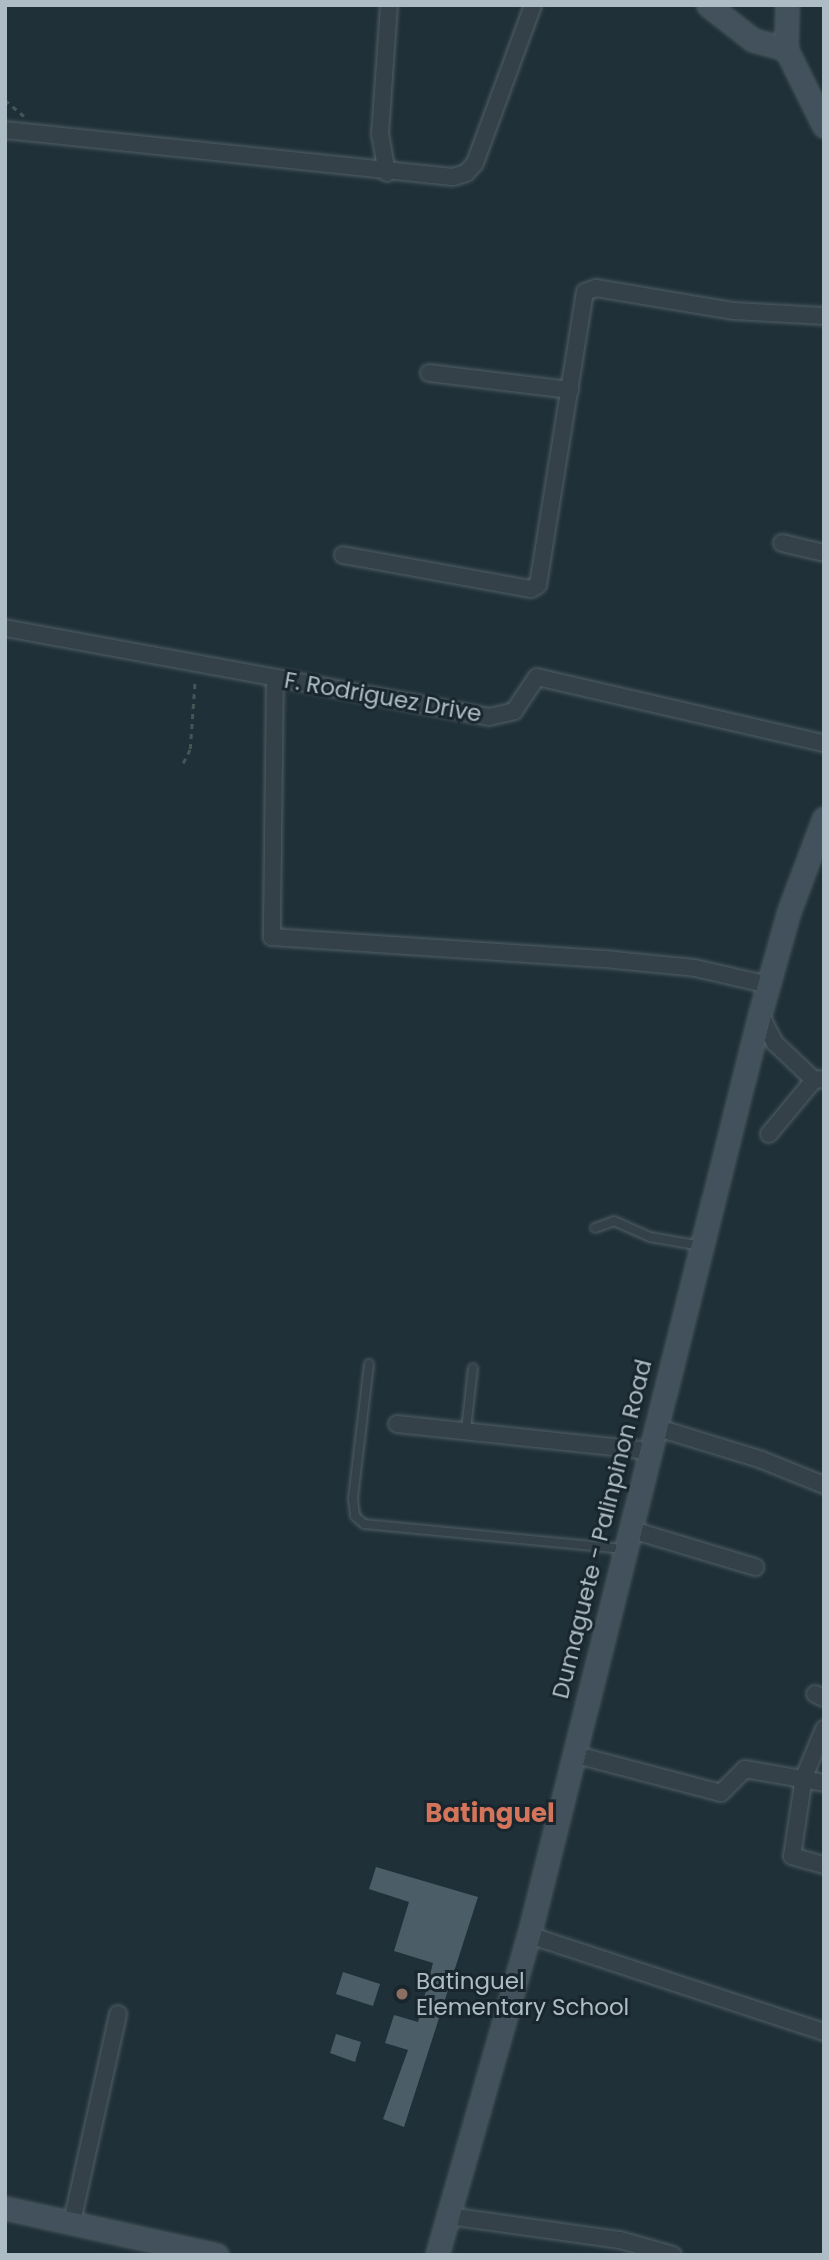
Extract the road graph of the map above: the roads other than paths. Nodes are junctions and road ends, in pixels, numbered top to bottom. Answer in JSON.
{"nodes":[{"id":1,"x":389,"y":5,"type":"edge"},
{"id":2,"x":533,"y":5,"type":"edge"},
{"id":3,"x":708,"y":5,"type":"edge"},
{"id":4,"x":787,"y":5,"type":"edge"},
{"id":5,"x":786,"y":49,"type":"junction"},
{"id":6,"x":824,"y":126,"type":"edge"},
{"id":7,"x":5,"y":130,"type":"edge"},
{"id":8,"x":387,"y":173,"type":"junction"},
{"id":9,"x":824,"y":316,"type":"edge"},
{"id":10,"x":429,"y":373,"type":"dead end"},
{"id":11,"x":570,"y":390,"type":"junction"},
{"id":12,"x":782,"y":543,"type":"dead end"},
{"id":13,"x":824,"y":553,"type":"edge"},
{"id":14,"x":343,"y":555,"type":"dead end"},
{"id":15,"x":5,"y":628,"type":"edge"},
{"id":16,"x":275,"y":678,"type":"junction"},
{"id":17,"x":824,"y":743,"type":"edge"},
{"id":18,"x":824,"y":818,"type":"edge"},
{"id":19,"x":769,"y":985,"type":"junction"},
{"id":20,"x":760,"y":1014,"type":"junction"},
{"id":21,"x":819,"y":1079,"type":"edge"},
{"id":22,"x":769,"y":1134,"type":"dead end"},
{"id":23,"x":595,"y":1228,"type":"dead end"},
{"id":24,"x":701,"y":1246,"type":"junction"},
{"id":25,"x":369,"y":1364,"type":"dead end"},
{"id":26,"x":473,"y":1368,"type":"dead end"},
{"id":27,"x":397,"y":1424,"type":"dead end"},
{"id":28,"x":655,"y":1427,"type":"junction"},
{"id":29,"x":466,"y":1430,"type":"junction"},
{"id":30,"x":648,"y":1451,"type":"junction"},
{"id":31,"x":824,"y":1485,"type":"edge"},
{"id":32,"x":626,"y":1539,"type":"junction"},
{"id":33,"x":755,"y":1567,"type":"dead end"},
{"id":34,"x":824,"y":1729,"type":"edge"},
{"id":35,"x":573,"y":1754,"type":"junction"},
{"id":36,"x":804,"y":1777,"type":"junction"},
{"id":37,"x":824,"y":1783,"type":"edge"},
{"id":38,"x":824,"y":1865,"type":"edge"},
{"id":39,"x":529,"y":1935,"type":"junction"},
{"id":40,"x":118,"y":2014,"type":"dead end"},
{"id":41,"x":824,"y":2032,"type":"edge"},
{"id":42,"x":5,"y":2208,"type":"edge"},
{"id":43,"x":449,"y":2216,"type":"junction"},
{"id":44,"x":72,"y":2222,"type":"junction"},
{"id":45,"x":217,"y":2255,"type":"edge"},
{"id":46,"x":437,"y":2255,"type":"edge"},
{"id":47,"x":674,"y":2255,"type":"edge"}],
"edges":[{"from":1,"to":8,"type":"street"},
{"from":2,"to":8,"type":"street"},
{"from":3,"to":5,"type":"main road"},
{"from":4,"to":5,"type":"main road"},
{"from":5,"to":6,"type":"main road"},
{"from":7,"to":8,"type":"street"},
{"from":9,"to":11,"type":"street"},
{"from":10,"to":11,"type":"street"},
{"from":11,"to":14,"type":"street"},
{"from":12,"to":13,"type":"street"},
{"from":15,"to":16,"type":"street","name":"F. Rodriguez Drive"},
{"from":16,"to":17,"type":"street","name":"F. Rodriguez Drive"},
{"from":16,"to":19,"type":"street"},
{"from":18,"to":19,"type":"main road","name":"Dumaguete - Palinpinon Road"},
{"from":19,"to":20,"type":"main road","name":"Dumaguete - Palinpinon Road"},
{"from":20,"to":21,"type":"street"},
{"from":20,"to":24,"type":"main road","name":"Dumaguete - Palinpinon Road"},
{"from":21,"to":22,"type":"street"},
{"from":23,"to":24,"type":"lane"},
{"from":24,"to":28,"type":"main road","name":"Dumaguete - Palinpinon Road"},
{"from":25,"to":32,"type":"lane"},
{"from":26,"to":29,"type":"lane"},
{"from":27,"to":29,"type":"street"},
{"from":28,"to":30,"type":"main road","name":"Dumaguete - Palinpinon Road"},
{"from":28,"to":31,"type":"street"},
{"from":29,"to":30,"type":"street"},
{"from":30,"to":32,"type":"main road","name":"Dumaguete - Palinpinon Road"},
{"from":32,"to":33,"type":"street"},
{"from":32,"to":35,"type":"main road","name":"Dumaguete - Palinpinon Road"},
{"from":34,"to":36,"type":"street"},
{"from":35,"to":36,"type":"street"},
{"from":35,"to":39,"type":"main road","name":"Dumaguete - Palinpinon Road"},
{"from":36,"to":37,"type":"street"},
{"from":36,"to":38,"type":"street"},
{"from":39,"to":41,"type":"street"},
{"from":39,"to":43,"type":"main road","name":"Dumaguete - Palinpinon Road"},
{"from":40,"to":44,"type":"street"},
{"from":42,"to":44,"type":"main road"},
{"from":43,"to":46,"type":"main road","name":"Dumaguete - Palinpinon Road"},
{"from":43,"to":47,"type":"street"},
{"from":44,"to":45,"type":"main road"}]}
